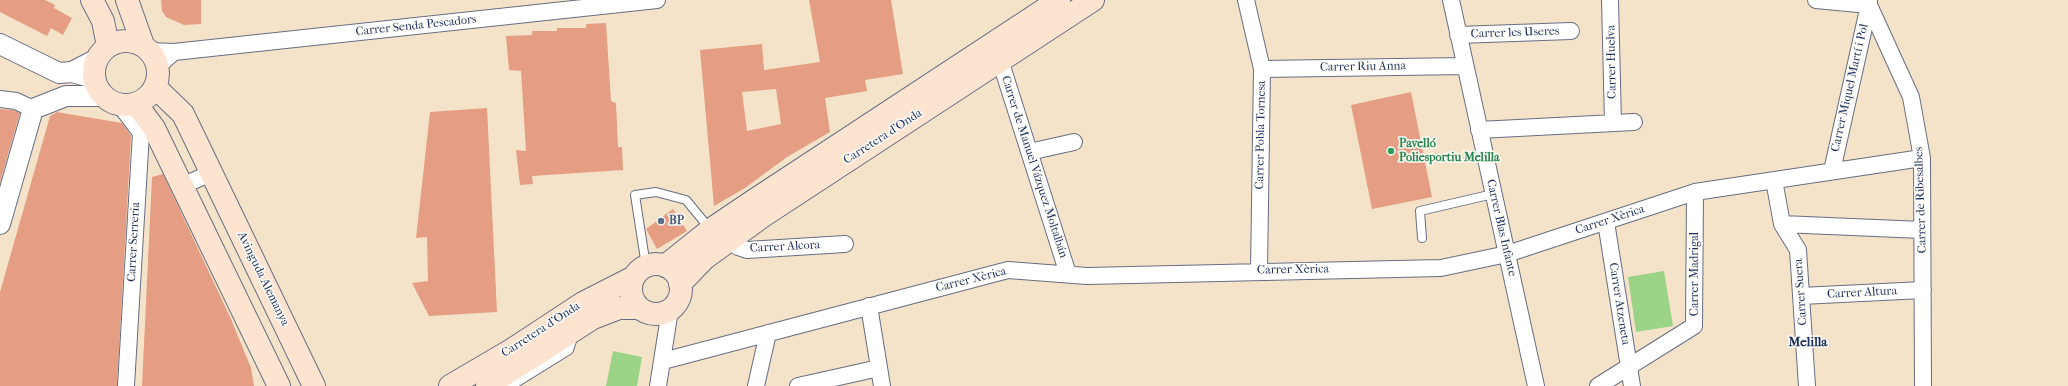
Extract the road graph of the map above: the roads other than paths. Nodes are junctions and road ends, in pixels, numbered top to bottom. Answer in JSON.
{"nodes":[{"id":1,"x":92,"y":0,"type":"edge"},
{"id":2,"x":127,"y":0,"type":"edge"},
{"id":3,"x":657,"y":0,"type":"edge"},
{"id":4,"x":1059,"y":0,"type":"edge"},
{"id":5,"x":1093,"y":0,"type":"edge"},
{"id":6,"x":1246,"y":0,"type":"edge"},
{"id":7,"x":1450,"y":0,"type":"edge"},
{"id":8,"x":1610,"y":0,"type":"edge"},
{"id":9,"x":1816,"y":0,"type":"edge"},
{"id":10,"x":1869,"y":3,"type":"edge"},
{"id":11,"x":1571,"y":31,"type":"dead end"},
{"id":12,"x":1458,"y":35,"type":"junction"},
{"id":13,"x":0,"y":44,"type":"edge"},
{"id":14,"x":1000,"y":60,"type":"junction"},
{"id":15,"x":152,"y":62,"type":"junction"},
{"id":16,"x":1464,"y":66,"type":"junction"},
{"id":17,"x":1262,"y":69,"type":"junction"},
{"id":18,"x":110,"y":81,"type":"junction"},
{"id":19,"x":0,"y":99,"type":"edge"},
{"id":20,"x":33,"y":110,"type":"junction"},
{"id":21,"x":1634,"y":122,"type":"dead end"},
{"id":22,"x":1613,"y":123,"type":"junction"},
{"id":23,"x":1479,"y":130,"type":"junction"},
{"id":24,"x":1074,"y":142,"type":"dead end"},
{"id":25,"x":1029,"y":152,"type":"junction"},
{"id":26,"x":1922,"y":158,"type":"junction"},
{"id":27,"x":1832,"y":171,"type":"junction"},
{"id":28,"x":211,"y":173,"type":"junction"},
{"id":29,"x":1774,"y":180,"type":"junction"},
{"id":30,"x":182,"y":186,"type":"junction"},
{"id":31,"x":1695,"y":192,"type":"junction"},
{"id":32,"x":1494,"y":194,"type":"junction"},
{"id":33,"x":1606,"y":222,"type":"junction"},
{"id":34,"x":0,"y":224,"type":"edge"},
{"id":35,"x":1782,"y":224,"type":"junction"},
{"id":36,"x":710,"y":230,"type":"junction"},
{"id":37,"x":1922,"y":230,"type":"junction"},
{"id":38,"x":730,"y":238,"type":"junction"},
{"id":39,"x":1422,"y":238,"type":"dead end"},
{"id":40,"x":845,"y":244,"type":"dead end"},
{"id":41,"x":1507,"y":254,"type":"junction"},
{"id":42,"x":649,"y":270,"type":"junction"},
{"id":43,"x":1259,"y":271,"type":"junction"},
{"id":44,"x":1068,"y":274,"type":"junction"},
{"id":45,"x":680,"y":284,"type":"junction"},
{"id":46,"x":1923,"y":290,"type":"junction"},
{"id":47,"x":1801,"y":296,"type":"junction"},
{"id":48,"x":869,"y":306,"type":"junction"},
{"id":49,"x":639,"y":308,"type":"junction"},
{"id":50,"x":670,"y":310,"type":"junction"},
{"id":51,"x":576,"y":330,"type":"junction"},
{"id":52,"x":768,"y":333,"type":"junction"},
{"id":53,"x":663,"y":361,"type":"junction"},
{"id":54,"x":1629,"y":367,"type":"junction"},
{"id":55,"x":879,"y":368,"type":"junction"},
{"id":56,"x":126,"y":386,"type":"edge"},
{"id":57,"x":279,"y":386,"type":"edge"},
{"id":58,"x":314,"y":386,"type":"edge"},
{"id":59,"x":450,"y":386,"type":"edge"},
{"id":60,"x":487,"y":386,"type":"edge"},
{"id":61,"x":511,"y":386,"type":"edge"},
{"id":62,"x":658,"y":386,"type":"edge"},
{"id":63,"x":756,"y":386,"type":"edge"},
{"id":64,"x":798,"y":386,"type":"edge"},
{"id":65,"x":882,"y":386,"type":"edge"},
{"id":66,"x":1536,"y":386,"type":"edge"},
{"id":67,"x":1598,"y":386,"type":"edge"},
{"id":68,"x":1632,"y":386,"type":"edge"},
{"id":69,"x":1807,"y":386,"type":"edge"},
{"id":70,"x":1923,"y":386,"type":"edge"}],
"edges":[{"from":1,"to":18,"type":"main road"},
{"from":2,"to":15,"type":"main road","name":"Avinguda Alemanya"},
{"from":3,"to":15,"type":"street","name":"Carrer Senda Pescadors"},
{"from":4,"to":36,"type":"main road","name":"Carretera d'Onda"},
{"from":5,"to":14,"type":"main road","name":"Carretera d'Onda"},
{"from":6,"to":17,"type":"street","name":"Carrer Pobla Tornesa"},
{"from":7,"to":12,"type":"street","name":"Carrer Blas Infante"},
{"from":8,"to":22,"type":"street","name":"Carrer Huelva"},
{"from":9,"to":10,"type":"street"},
{"from":10,"to":26,"type":"street","name":"Carrer de Ribesalbes"},
{"from":10,"to":27,"type":"street","name":"Carrer Miquel Martí i Pol"},
{"from":11,"to":12,"type":"street","name":"Carrer les Useres"},
{"from":12,"to":16,"type":"street","name":"Carrer Blas Infante"},
{"from":13,"to":18,"type":"street"},
{"from":14,"to":25,"type":"street","name":"Carrer de Manuel Vázquez Moltalbán"},
{"from":14,"to":38,"type":"main road","name":"Carretera d'Onda"},
{"from":15,"to":18,"type":"main road"},
{"from":15,"to":18,"type":"main road"},
{"from":15,"to":28,"type":"main road","name":"Avinguda Alemanya"},
{"from":16,"to":17,"type":"street","name":"Carrer Riu Anna"},
{"from":16,"to":23,"type":"street","name":"Carrer Blas Infante"},
{"from":17,"to":43,"type":"street","name":"Carrer Pobla Tornesa"},
{"from":18,"to":20,"type":"street"},
{"from":18,"to":30,"type":"main road"},
{"from":18,"to":56,"type":"street","name":"Carrer Serreria"},
{"from":19,"to":20,"type":"street"},
{"from":20,"to":34,"type":"street"},
{"from":21,"to":22,"type":"street"},
{"from":22,"to":23,"type":"street"},
{"from":23,"to":32,"type":"street","name":"Carrer Blas Infante"},
{"from":24,"to":25,"type":"street"},
{"from":25,"to":44,"type":"street","name":"Carrer de Manuel Vázquez Moltalbán"},
{"from":26,"to":27,"type":"street","name":"Carrer Xèrica"},
{"from":26,"to":37,"type":"street","name":"Carrer de Ribesalbes"},
{"from":27,"to":29,"type":"street","name":"Carrer Xèrica"},
{"from":28,"to":30,"type":"street"},
{"from":28,"to":58,"type":"main road","name":"Avinguda Alemanya"},
{"from":29,"to":31,"type":"street","name":"Carrer Xèrica"},
{"from":29,"to":35,"type":"street","name":"Carrer Suera"},
{"from":30,"to":57,"type":"main road"},
{"from":31,"to":33,"type":"street","name":"Carrer Xèrica"},
{"from":31,"to":54,"type":"street","name":"Carrer Madrigal"},
{"from":32,"to":39,"type":"lane"},
{"from":32,"to":41,"type":"street","name":"Carrer Blas Infante"},
{"from":33,"to":41,"type":"street","name":"Carrer Xèrica"},
{"from":33,"to":54,"type":"street","name":"Carrer Atzeneta"},
{"from":35,"to":37,"type":"street"},
{"from":35,"to":47,"type":"street","name":"Carrer Suera"},
{"from":36,"to":42,"type":"main road","name":"Carretera d'Onda"},
{"from":36,"to":42,"type":"lane"},
{"from":37,"to":46,"type":"street","name":"Carrer de Ribesalbes"},
{"from":38,"to":40,"type":"street","name":"Carrer Alcora"},
{"from":38,"to":45,"type":"main road","name":"Carretera d'Onda"},
{"from":41,"to":43,"type":"street","name":"Carrer Xèrica"},
{"from":41,"to":66,"type":"street","name":"Carrer Blas Infante"},
{"from":42,"to":45,"type":"main road"},
{"from":42,"to":49,"type":"main road"},
{"from":42,"to":59,"type":"main road","name":"Carretera d'Onda"},
{"from":43,"to":44,"type":"street","name":"Carrer Xèrica"},
{"from":44,"to":48,"type":"street","name":"Carrer Xèrica"},
{"from":45,"to":50,"type":"main road"},
{"from":46,"to":47,"type":"street","name":"Carrer Altura"},
{"from":46,"to":70,"type":"street","name":"Carrer de Ribesalbes"},
{"from":47,"to":69,"type":"street","name":"Carrer Suera"},
{"from":48,"to":52,"type":"street","name":"Carrer Xèrica"},
{"from":48,"to":55,"type":"street"},
{"from":49,"to":50,"type":"main road"},
{"from":49,"to":51,"type":"main road","name":"Carretera d'Onda"},
{"from":50,"to":53,"type":"street"},
{"from":51,"to":60,"type":"main road","name":"Carretera d'Onda"},
{"from":51,"to":61,"type":"lane"},
{"from":52,"to":53,"type":"street","name":"Carrer Xèrica"},
{"from":52,"to":63,"type":"street"},
{"from":53,"to":62,"type":"street"},
{"from":54,"to":67,"type":"street"},
{"from":54,"to":68,"type":"street","name":"Carrer Atzeneta"},
{"from":55,"to":64,"type":"street"},
{"from":55,"to":65,"type":"street"}]}
